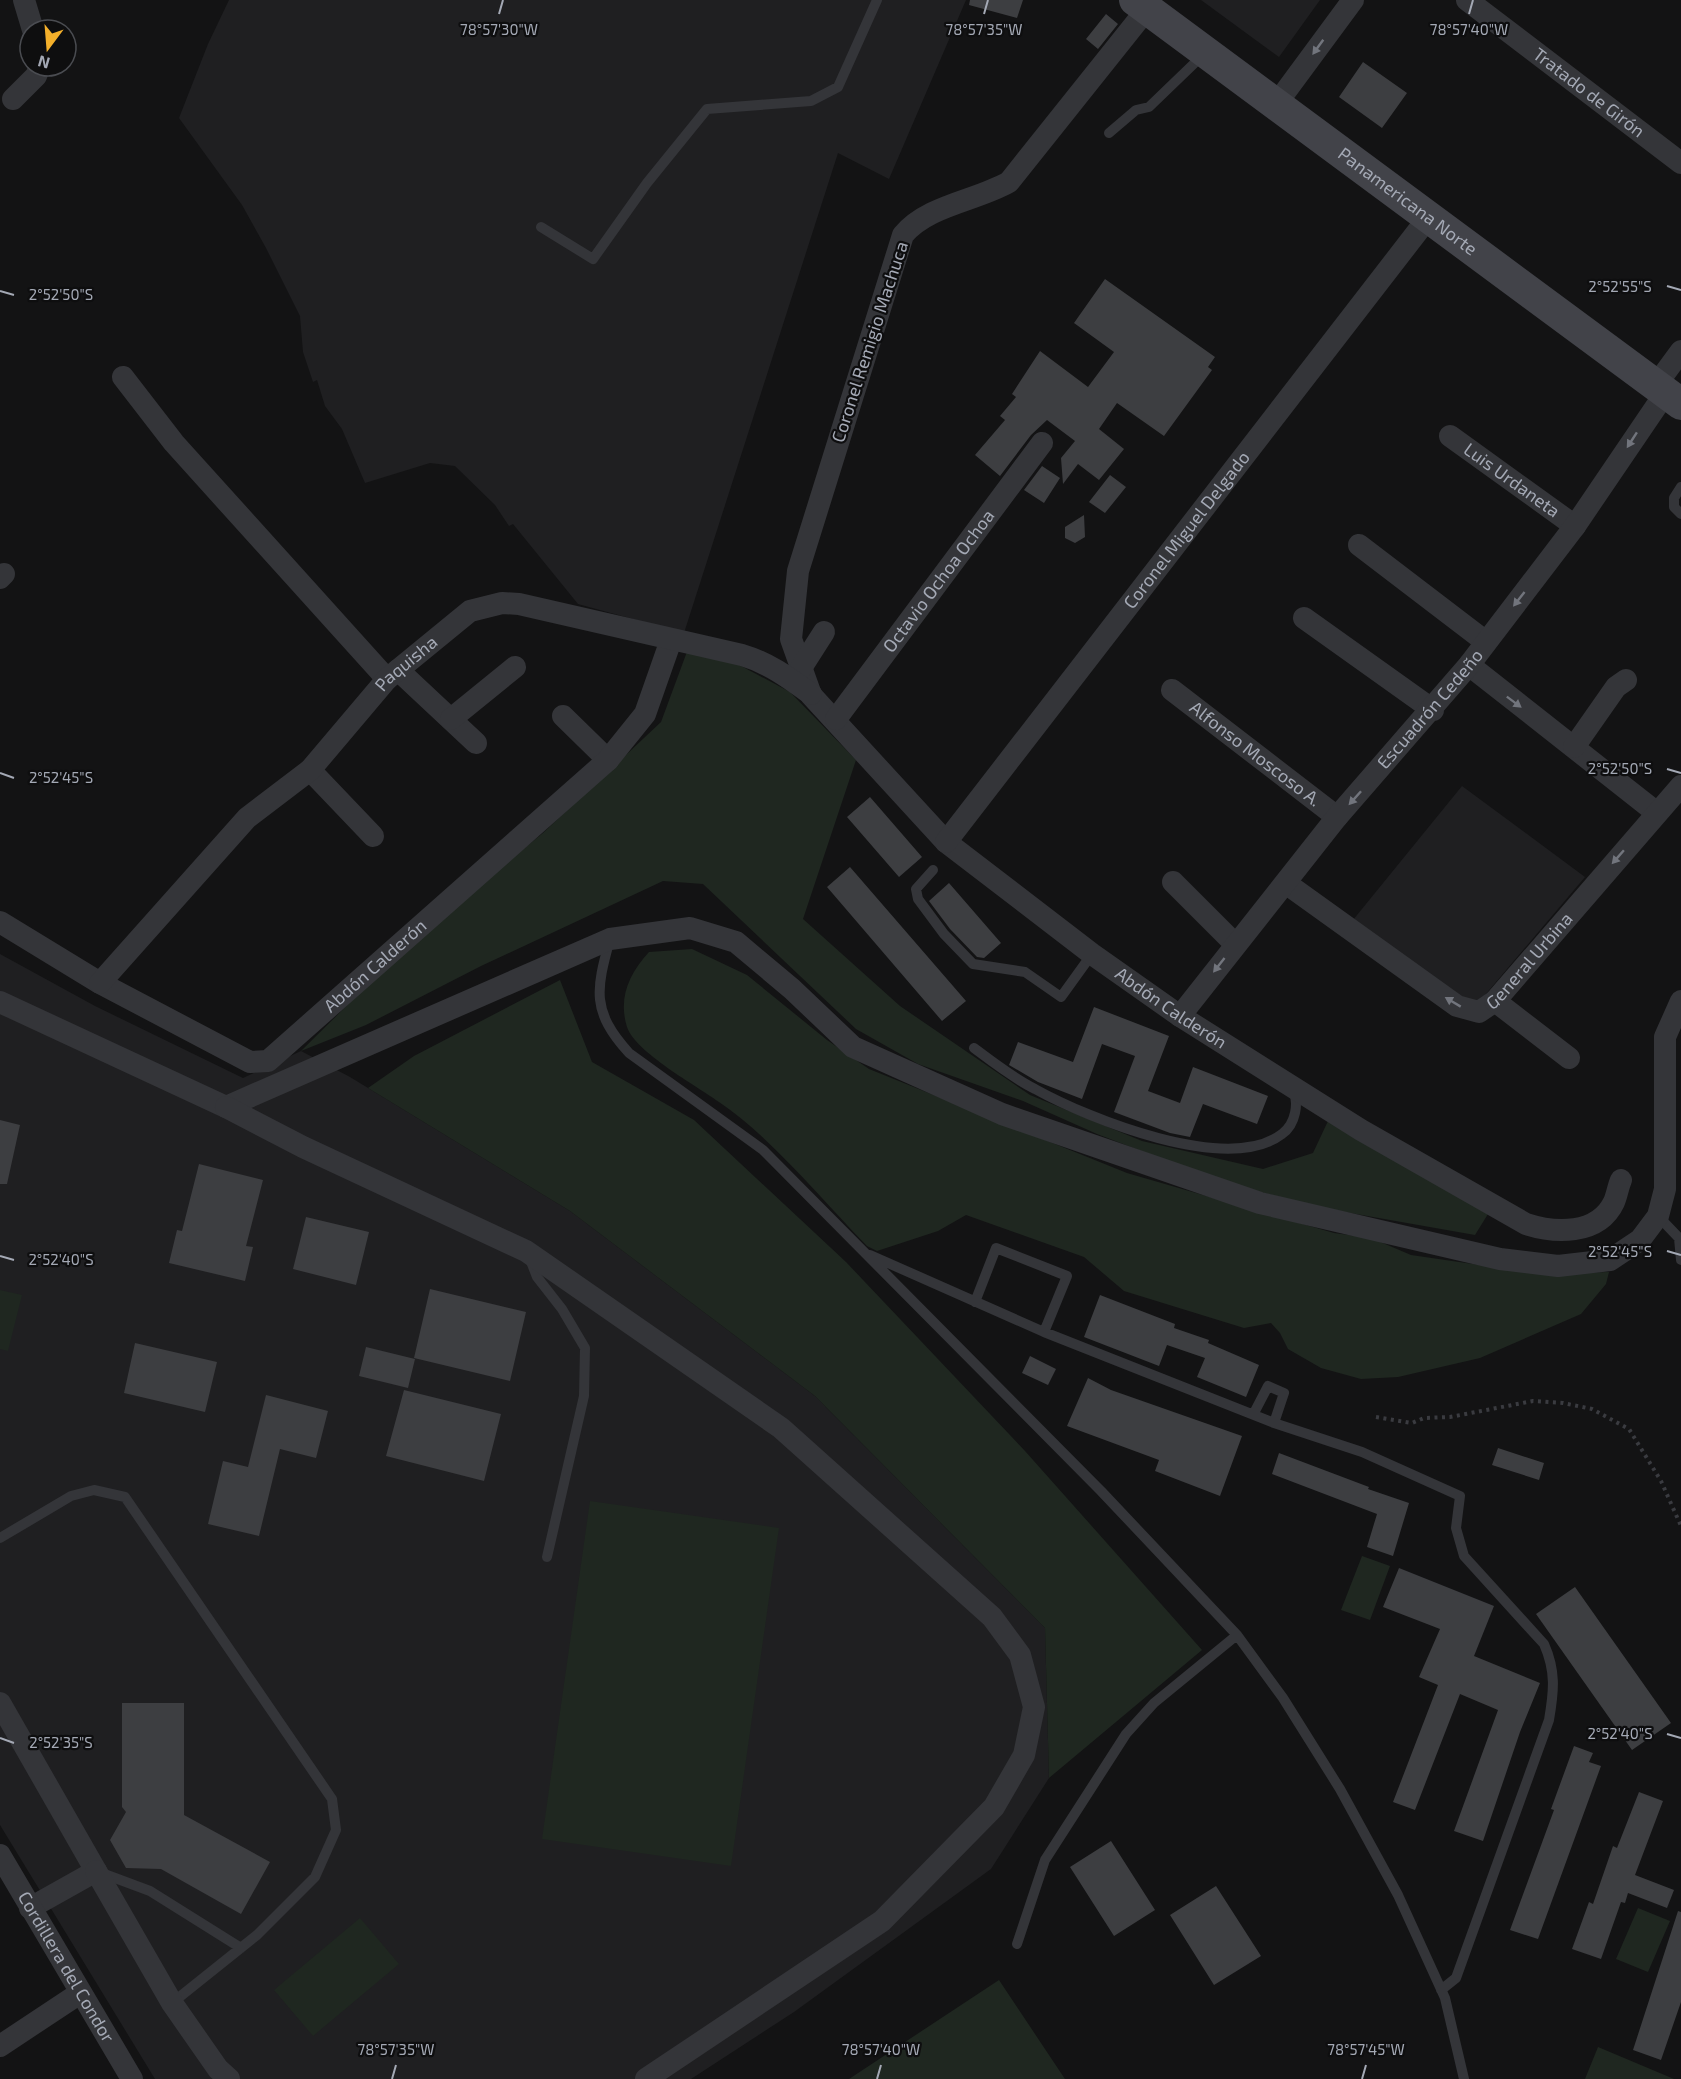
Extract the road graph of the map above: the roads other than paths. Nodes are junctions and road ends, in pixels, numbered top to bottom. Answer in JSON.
{"nodes":[{"id":1,"x":24,"y":0,"type":"edge"},
{"id":2,"x":878,"y":0,"type":"edge"},
{"id":3,"x":1353,"y":0,"type":"edge"},
{"id":4,"x":1467,"y":0,"type":"edge"},
{"id":5,"x":1141,"y":5,"type":"edge"},
{"id":6,"x":29,"y":18,"type":"edge"},
{"id":7,"x":1205,"y":52,"type":"junction"},
{"id":8,"x":34,"y":78,"type":"edge"},
{"id":9,"x":13,"y":99,"type":"dead end"},
{"id":10,"x":1277,"y":103,"type":"junction"},
{"id":11,"x":1109,"y":133,"type":"dead end"},
{"id":12,"x":1681,"y":163,"type":"edge"},
{"id":13,"x":1428,"y":218,"type":"junction"},
{"id":14,"x":541,"y":227,"type":"dead end"},
{"id":15,"x":1681,"y":351,"type":"edge"},
{"id":16,"x":123,"y":377,"type":"dead end"},
{"id":17,"x":1668,"y":394,"type":"edge"},
{"id":18,"x":1450,"y":436,"type":"dead end"},
{"id":19,"x":1042,"y":442,"type":"dead end"},
{"id":20,"x":1681,"y":487,"type":"edge"},
{"id":21,"x":1681,"y":514,"type":"edge"},
{"id":22,"x":1575,"y":526,"type":"junction"},
{"id":23,"x":1359,"y":544,"type":"dead end"},
{"id":24,"x":1304,"y":618,"type":"dead end"},
{"id":25,"x":824,"y":632,"type":"dead end"},
{"id":26,"x":791,"y":639,"type":"joint"},
{"id":27,"x":671,"y":640,"type":"junction"},
{"id":28,"x":1486,"y":642,"type":"junction"},
{"id":29,"x":1469,"y":665,"type":"junction"},
{"id":30,"x":515,"y":667,"type":"dead end"},
{"id":31,"x":801,"y":668,"type":"junction"},
{"id":32,"x":393,"y":674,"type":"junction"},
{"id":33,"x":1626,"y":680,"type":"dead end"},
{"id":34,"x":1172,"y":690,"type":"dead end"},
{"id":35,"x":811,"y":695,"type":"junction"},
{"id":36,"x":1433,"y":710,"type":"junction"},
{"id":37,"x":563,"y":716,"type":"dead end"},
{"id":38,"x":451,"y":719,"type":"junction"},
{"id":39,"x":836,"y":719,"type":"junction"},
{"id":40,"x":476,"y":744,"type":"dead end"},
{"id":41,"x":1574,"y":747,"type":"junction"},
{"id":42,"x":608,"y":760,"type":"junction"},
{"id":43,"x":310,"y":770,"type":"junction"},
{"id":44,"x":1681,"y":786,"type":"edge"},
{"id":45,"x":1656,"y":813,"type":"junction"},
{"id":46,"x":1337,"y":817,"type":"junction"},
{"id":47,"x":373,"y":836,"type":"dead end"},
{"id":48,"x":946,"y":842,"type":"junction"},
{"id":49,"x":933,"y":870,"type":"dead end"},
{"id":50,"x":1173,"y":882,"type":"dead end"},
{"id":51,"x":1287,"y":884,"type":"junction"},
{"id":52,"x":0,"y":922,"type":"edge"},
{"id":53,"x":610,"y":939,"type":"junction"},
{"id":54,"x":1235,"y":944,"type":"junction"},
{"id":55,"x":1092,"y":954,"type":"junction"},
{"id":56,"x":100,"y":982,"type":"junction"},
{"id":57,"x":1495,"y":1001,"type":"junction"},
{"id":58,"x":1681,"y":1001,"type":"edge"},
{"id":59,"x":0,"y":1002,"type":"edge"},
{"id":60,"x":1180,"y":1016,"type":"junction"},
{"id":61,"x":974,"y":1048,"type":"dead end"},
{"id":62,"x":1569,"y":1058,"type":"dead end"},
{"id":63,"x":1673,"y":1078,"type":"edge"},
{"id":64,"x":1293,"y":1088,"type":"junction"},
{"id":65,"x":226,"y":1107,"type":"junction"},
{"id":66,"x":1621,"y":1180,"type":"dead end"},
{"id":67,"x":1658,"y":1216,"type":"junction"},
{"id":68,"x":526,"y":1251,"type":"junction"},
{"id":69,"x":862,"y":1251,"type":"junction"},
{"id":70,"x":1681,"y":1260,"type":"edge"},
{"id":71,"x":975,"y":1302,"type":"junction"},
{"id":72,"x":1044,"y":1332,"type":"junction"},
{"id":73,"x":1254,"y":1413,"type":"junction"},
{"id":74,"x":1274,"y":1423,"type":"junction"},
{"id":75,"x":0,"y":1538,"type":"edge"},
{"id":76,"x":547,"y":1557,"type":"dead end"},
{"id":77,"x":1238,"y":1635,"type":"junction"},
{"id":78,"x":0,"y":1703,"type":"edge"},
{"id":79,"x":0,"y":1855,"type":"edge"},
{"id":80,"x":96,"y":1871,"type":"junction"},
{"id":81,"x":30,"y":1908,"type":"junction"},
{"id":82,"x":1017,"y":1944,"type":"dead end"},
{"id":83,"x":241,"y":1948,"type":"junction"},
{"id":84,"x":1441,"y":1990,"type":"junction"},
{"id":85,"x":80,"y":1993,"type":"junction"},
{"id":86,"x":172,"y":2003,"type":"junction"},
{"id":87,"x":0,"y":2046,"type":"edge"},
{"id":88,"x":132,"y":2079,"type":"edge"},
{"id":89,"x":229,"y":2079,"type":"edge"},
{"id":90,"x":646,"y":2079,"type":"edge"},
{"id":91,"x":1464,"y":2079,"type":"edge"}],
"edges":[{"from":1,"to":6,"type":"street"},
{"from":2,"to":14,"type":"lane"},
{"from":3,"to":10,"type":"street","one_way":true},
{"from":4,"to":12,"type":"street","name":"Tratado de Girón"},
{"from":5,"to":7,"type":"main road","name":"Panamericana Norte"},
{"from":5,"to":26,"type":"street","name":"Coronel Remigio Machuca"},
{"from":7,"to":10,"type":"main road","name":"Panamericana Norte"},
{"from":7,"to":11,"type":"lane"},
{"from":8,"to":9,"type":"street"},
{"from":10,"to":13,"type":"main road","name":"Panamericana Norte"},
{"from":13,"to":17,"type":"main road","name":"Panamericana Norte"},
{"from":13,"to":48,"type":"street","name":"Coronel Miguel Delgado"},
{"from":15,"to":17,"type":"street","name":"Escuadrón Cedeño"},
{"from":16,"to":32,"type":"street"},
{"from":17,"to":22,"type":"street","name":"Escuadrón Cedeño","one_way":true},
{"from":18,"to":22,"type":"street","name":"Luis Urdaneta"},
{"from":19,"to":39,"type":"street","name":"Octavio Ochoa Ochoa"},
{"from":20,"to":21,"type":"lane"},
{"from":22,"to":28,"type":"street","name":"Escuadrón Cedeño","one_way":true},
{"from":23,"to":28,"type":"street"},
{"from":24,"to":36,"type":"street"},
{"from":25,"to":31,"type":"street"},
{"from":26,"to":31,"type":"street","name":"Abdón Calderón"},
{"from":27,"to":32,"type":"street","name":"Paquisha"},
{"from":27,"to":35,"type":"street","name":"Paquisha"},
{"from":27,"to":42,"type":"street","name":"Abdón Calderón"},
{"from":28,"to":29,"type":"street","name":"Escuadrón Cedeño"},
{"from":29,"to":36,"type":"street","name":"Escuadrón Cedeño"},
{"from":29,"to":41,"type":"street","one_way":true},
{"from":30,"to":38,"type":"street"},
{"from":31,"to":35,"type":"street","name":"Abdón Calderón"},
{"from":32,"to":38,"type":"street"},
{"from":32,"to":43,"type":"street","name":"Paquisha"},
{"from":33,"to":41,"type":"street"},
{"from":34,"to":46,"type":"street","name":"Alfonso Moscoso A."},
{"from":35,"to":39,"type":"street","name":"Abdón Calderón"},
{"from":36,"to":46,"type":"street","name":"Escuadrón Cedeño","one_way":true},
{"from":37,"to":42,"type":"street"},
{"from":38,"to":40,"type":"street"},
{"from":39,"to":48,"type":"street","name":"Abdón Calderón"},
{"from":41,"to":45,"type":"street"},
{"from":42,"to":56,"type":"street","name":"Abdón Calderón"},
{"from":43,"to":47,"type":"street"},
{"from":43,"to":56,"type":"street","name":"Paquisha"},
{"from":44,"to":45,"type":"street","name":"General Urbina"},
{"from":45,"to":57,"type":"street","name":"General Urbina","one_way":true},
{"from":46,"to":51,"type":"street","name":"Escuadrón Cedeño"},
{"from":48,"to":55,"type":"street","name":"Abdón Calderón"},
{"from":49,"to":55,"type":"lane"},
{"from":50,"to":54,"type":"street"},
{"from":51,"to":54,"type":"street","name":"Escuadrón Cedeño"},
{"from":57,"to":51,"type":"street","name":"General Urbina","one_way":true},
{"from":52,"to":56,"type":"street","name":"Abdón Calderón"},
{"from":53,"to":65,"type":"street"},
{"from":53,"to":67,"type":"street"},
{"from":53,"to":69,"type":"lane"},
{"from":54,"to":60,"type":"street","name":"Escuadrón Cedeño","one_way":true},
{"from":55,"to":60,"type":"street","name":"Abdón Calderón"},
{"from":57,"to":62,"type":"street"},
{"from":58,"to":63,"type":"street"},
{"from":59,"to":65,"type":"street"},
{"from":60,"to":64,"type":"street","name":"Abdón Calderón"},
{"from":61,"to":64,"type":"lane"},
{"from":63,"to":67,"type":"street"},
{"from":64,"to":66,"type":"street","name":"Abdón Calderón"},
{"from":65,"to":68,"type":"street"},
{"from":67,"to":70,"type":"lane"},
{"from":68,"to":76,"type":"lane"},
{"from":68,"to":90,"type":"street"},
{"from":69,"to":71,"type":"lane"},
{"from":69,"to":77,"type":"lane"},
{"from":71,"to":72,"type":"lane"},
{"from":71,"to":72,"type":"lane"},
{"from":72,"to":73,"type":"lane"},
{"from":73,"to":74,"type":"lane"},
{"from":73,"to":74,"type":"lane"},
{"from":74,"to":84,"type":"lane"},
{"from":75,"to":83,"type":"lane"},
{"from":77,"to":82,"type":"lane"},
{"from":77,"to":84,"type":"lane"},
{"from":78,"to":80,"type":"street"},
{"from":79,"to":81,"type":"street","name":"Cordillera del Condor"},
{"from":80,"to":81,"type":"street"},
{"from":80,"to":83,"type":"lane"},
{"from":80,"to":86,"type":"street"},
{"from":81,"to":85,"type":"street","name":"Cordillera del Condor"},
{"from":83,"to":86,"type":"lane"},
{"from":84,"to":91,"type":"lane"},
{"from":85,"to":87,"type":"street"},
{"from":85,"to":88,"type":"street","name":"Cordillera del Condor"},
{"from":86,"to":89,"type":"street"}]}
